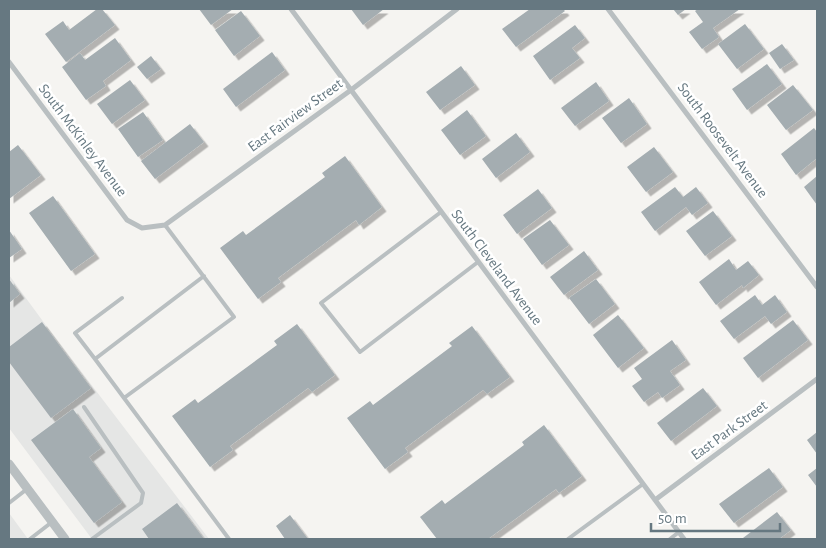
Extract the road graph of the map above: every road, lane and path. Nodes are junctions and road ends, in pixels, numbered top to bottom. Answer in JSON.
{"nodes":[{"id":1,"x":291,"y":9,"type":"edge"},
{"id":2,"x":457,"y":9,"type":"edge"},
{"id":3,"x":608,"y":9,"type":"edge"},
{"id":4,"x":9,"y":62,"type":"edge"},
{"id":5,"x":351,"y":90,"type":"junction"},
{"id":6,"x":441,"y":212,"type":"junction"},
{"id":7,"x":165,"y":225,"type":"junction"},
{"id":8,"x":142,"y":228,"type":"joint"},
{"id":9,"x":478,"y":262,"type":"junction"},
{"id":10,"x":204,"y":276,"type":"junction"},
{"id":11,"x":817,"y":287,"type":"edge"},
{"id":12,"x":122,"y":298,"type":"dead end"},
{"id":13,"x":95,"y":359,"type":"junction"},
{"id":14,"x":817,"y":380,"type":"edge"},
{"id":15,"x":124,"y":398,"type":"junction"},
{"id":16,"x":84,"y":407,"type":"dead end"},
{"id":17,"x":9,"y":464,"type":"edge"},
{"id":18,"x":643,"y":484,"type":"junction"},
{"id":19,"x":28,"y":489,"type":"junction"},
{"id":20,"x":655,"y":500,"type":"junction"},
{"id":21,"x":9,"y":503,"type":"edge"},
{"id":22,"x":52,"y":522,"type":"junction"},
{"id":23,"x":679,"y":532,"type":"junction"},
{"id":24,"x":30,"y":539,"type":"edge"},
{"id":25,"x":65,"y":539,"type":"edge"},
{"id":26,"x":92,"y":539,"type":"edge"},
{"id":27,"x":229,"y":539,"type":"edge"},
{"id":28,"x":568,"y":539,"type":"edge"},
{"id":29,"x":670,"y":539,"type":"edge"},
{"id":30,"x":684,"y":539,"type":"edge"}],
"edges":[{"from":1,"to":5,"type":"street","name":"South Cleveland Avenue"},
{"from":2,"to":5,"type":"street","name":"East Fairview Street"},
{"from":3,"to":11,"type":"street","name":"South Roosevelt Avenue"},
{"from":4,"to":8,"type":"street","name":"South McKinley Avenue"},
{"from":5,"to":6,"type":"street","name":"South Cleveland Avenue"},
{"from":5,"to":7,"type":"street","name":"East Fairview Street"},
{"from":6,"to":9,"type":"street","name":"South Cleveland Avenue"},
{"from":6,"to":9,"type":"lane"},
{"from":7,"to":8,"type":"street","name":"East Fairview Street"},
{"from":7,"to":10,"type":"lane"},
{"from":9,"to":18,"type":"street","name":"South Cleveland Avenue"},
{"from":10,"to":13,"type":"lane"},
{"from":10,"to":15,"type":"lane"},
{"from":12,"to":13,"type":"lane"},
{"from":13,"to":15,"type":"lane"},
{"from":14,"to":20,"type":"street","name":"East Park Street"},
{"from":15,"to":27,"type":"lane"},
{"from":16,"to":26,"type":"lane"},
{"from":17,"to":19,"type":"street"},
{"from":18,"to":20,"type":"street","name":"South Cleveland Avenue"},
{"from":18,"to":28,"type":"lane"},
{"from":19,"to":21,"type":"lane"},
{"from":19,"to":22,"type":"street"},
{"from":20,"to":23,"type":"street","name":"South Cleveland Avenue"},
{"from":22,"to":24,"type":"lane"},
{"from":22,"to":25,"type":"street"},
{"from":23,"to":29,"type":"lane"},
{"from":23,"to":30,"type":"street","name":"South Cleveland Avenue"}]}
